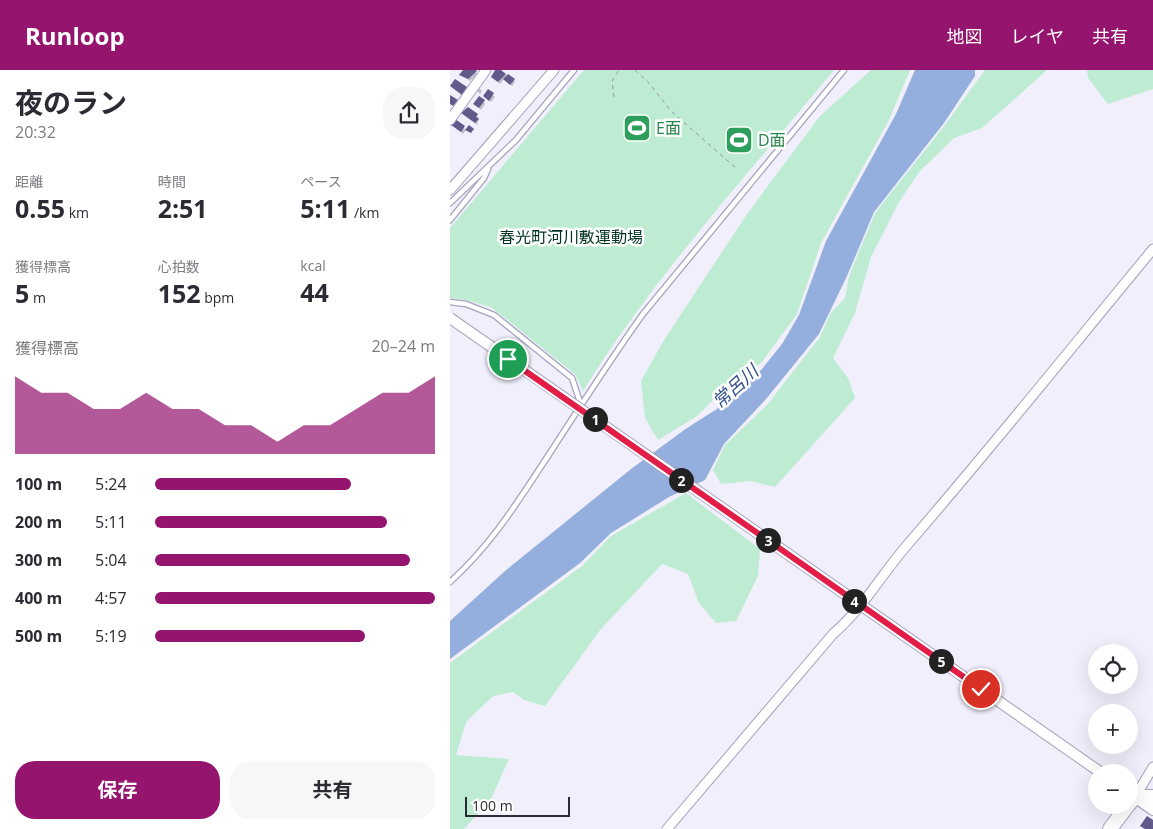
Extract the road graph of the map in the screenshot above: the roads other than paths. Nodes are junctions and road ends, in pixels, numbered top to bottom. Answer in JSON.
{"nodes":[{"id":1,"x":486,"y":70,"type":"edge"},
{"id":2,"x":554,"y":70,"type":"edge"},
{"id":3,"x":574,"y":70,"type":"edge"},
{"id":4,"x":844,"y":70,"type":"edge"},
{"id":5,"x":450,"y":120,"type":"edge"},
{"id":6,"x":489,"y":168,"type":"junction"},
{"id":7,"x":450,"y":190,"type":"edge"},
{"id":8,"x":450,"y":203,"type":"edge"},
{"id":9,"x":450,"y":220,"type":"edge"},
{"id":10,"x":1153,"y":249,"type":"edge"},
{"id":11,"x":450,"y":302,"type":"edge"},
{"id":12,"x":450,"y":318,"type":"edge"},
{"id":13,"x":581,"y":406,"type":"junction"},
{"id":14,"x":450,"y":582,"type":"edge"},
{"id":15,"x":860,"y":605,"type":"junction"},
{"id":16,"x":1089,"y":764,"type":"edge"},
{"id":17,"x":1153,"y":767,"type":"edge"},
{"id":18,"x":1138,"y":789,"type":"edge"},
{"id":19,"x":1153,"y":797,"type":"edge"},
{"id":20,"x":1138,"y":799,"type":"edge"},
{"id":21,"x":1138,"y":803,"type":"edge"},
{"id":22,"x":1153,"y":810,"type":"edge"},
{"id":23,"x":1120,"y":814,"type":"edge"},
{"id":24,"x":667,"y":829,"type":"edge"},
{"id":25,"x":1110,"y":829,"type":"edge"}],
"edges":[{"from":1,"to":5,"type":"street"},
{"from":2,"to":7,"type":"street"},
{"from":3,"to":6,"type":"lane"},
{"from":4,"to":13,"type":"lane"},
{"from":6,"to":8,"type":"lane"},
{"from":6,"to":9,"type":"lane"},
{"from":10,"to":15,"type":"street"},
{"from":11,"to":13,"type":"lane"},
{"from":12,"to":15,"type":"street","bridge":true},
{"from":13,"to":14,"type":"lane"},
{"from":15,"to":16,"type":"street"},
{"from":15,"to":24,"type":"street"},
{"from":17,"to":18,"type":"street"},
{"from":19,"to":20,"type":"main road"},
{"from":21,"to":22,"type":"street"},
{"from":23,"to":25,"type":"main road"}]}
